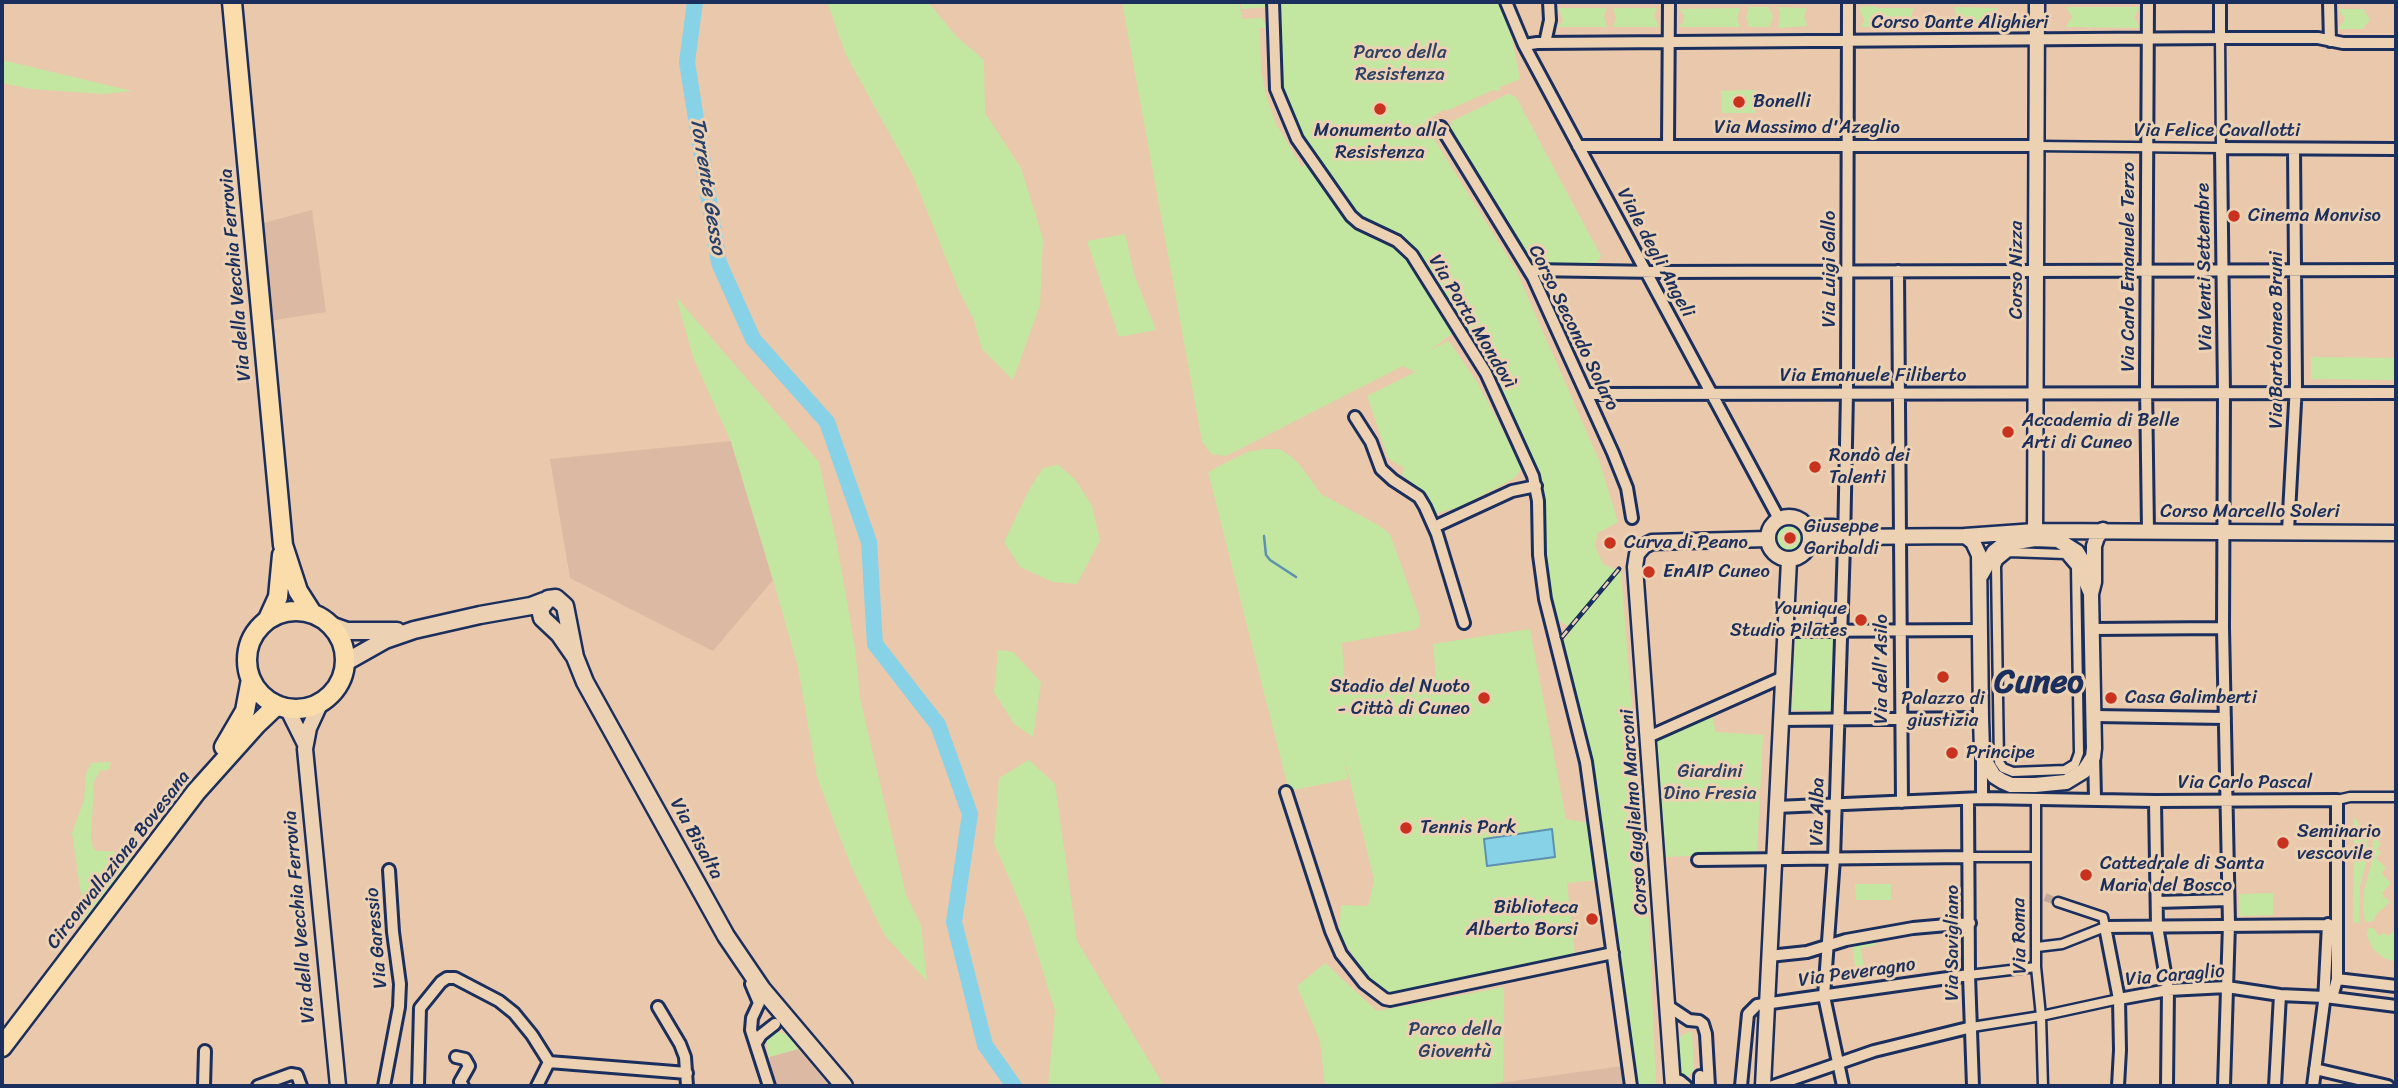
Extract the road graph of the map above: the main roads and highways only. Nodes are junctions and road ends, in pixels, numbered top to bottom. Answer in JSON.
{"nodes":[{"id":1,"x":232,"y":2,"type":"edge"},
{"id":2,"x":283,"y":545,"type":"junction"},
{"id":3,"x":544,"y":601,"type":"junction"},
{"id":4,"x":511,"y":610,"type":"junction"},
{"id":5,"x":312,"y":613,"type":"junction"},
{"id":6,"x":566,"y":614,"type":"junction"},
{"id":7,"x":268,"y":619,"type":"junction"},
{"id":8,"x":547,"y":622,"type":"junction"},
{"id":9,"x":333,"y":626,"type":"junction"},
{"id":10,"x":414,"y":630,"type":"junction"},
{"id":11,"x":575,"y":657,"type":"junction"},
{"id":12,"x":346,"y":662,"type":"junction"},
{"id":13,"x":251,"y":679,"type":"junction"},
{"id":14,"x":282,"y":707,"type":"junction"},
{"id":15,"x":197,"y":792,"type":"junction"},
{"id":16,"x":2,"y":1047,"type":"edge"},
{"id":17,"x":844,"y":1086,"type":"edge"}],
"edges":[{"from":1,"to":2,"type":"main road","name":"Via della Vecchia Ferrovia"},
{"from":2,"to":5,"type":"main road","name":"Via della Vecchia Ferrovia"},
{"from":2,"to":7,"type":"main road","name":"Via della Vecchia Ferrovia"},
{"from":3,"to":4,"type":"main road"},
{"from":3,"to":6,"type":"main road"},
{"from":3,"to":8,"type":"main road"},
{"from":4,"to":8,"type":"main road"},
{"from":4,"to":10,"type":"main road"},
{"from":5,"to":7,"type":"main road"},
{"from":5,"to":9,"type":"main road"},
{"from":6,"to":8,"type":"main road"},
{"from":6,"to":11,"type":"main road","name":"Via Bisalta"},
{"from":7,"to":13,"type":"main road"},
{"from":8,"to":11,"type":"main road","name":"Via Bisalta"},
{"from":9,"to":10,"type":"main road"},
{"from":9,"to":12,"type":"main road"},
{"from":10,"to":12,"type":"main road"},
{"from":11,"to":17,"type":"main road","name":"Via Bisalta"},
{"from":12,"to":14,"type":"main road"},
{"from":13,"to":14,"type":"main road"},
{"from":13,"to":15,"type":"main road"},
{"from":14,"to":15,"type":"main road","name":"Circonvallazione Bovesana"},
{"from":15,"to":16,"type":"main road","name":"Circonvallazione Bovesana"}]}
